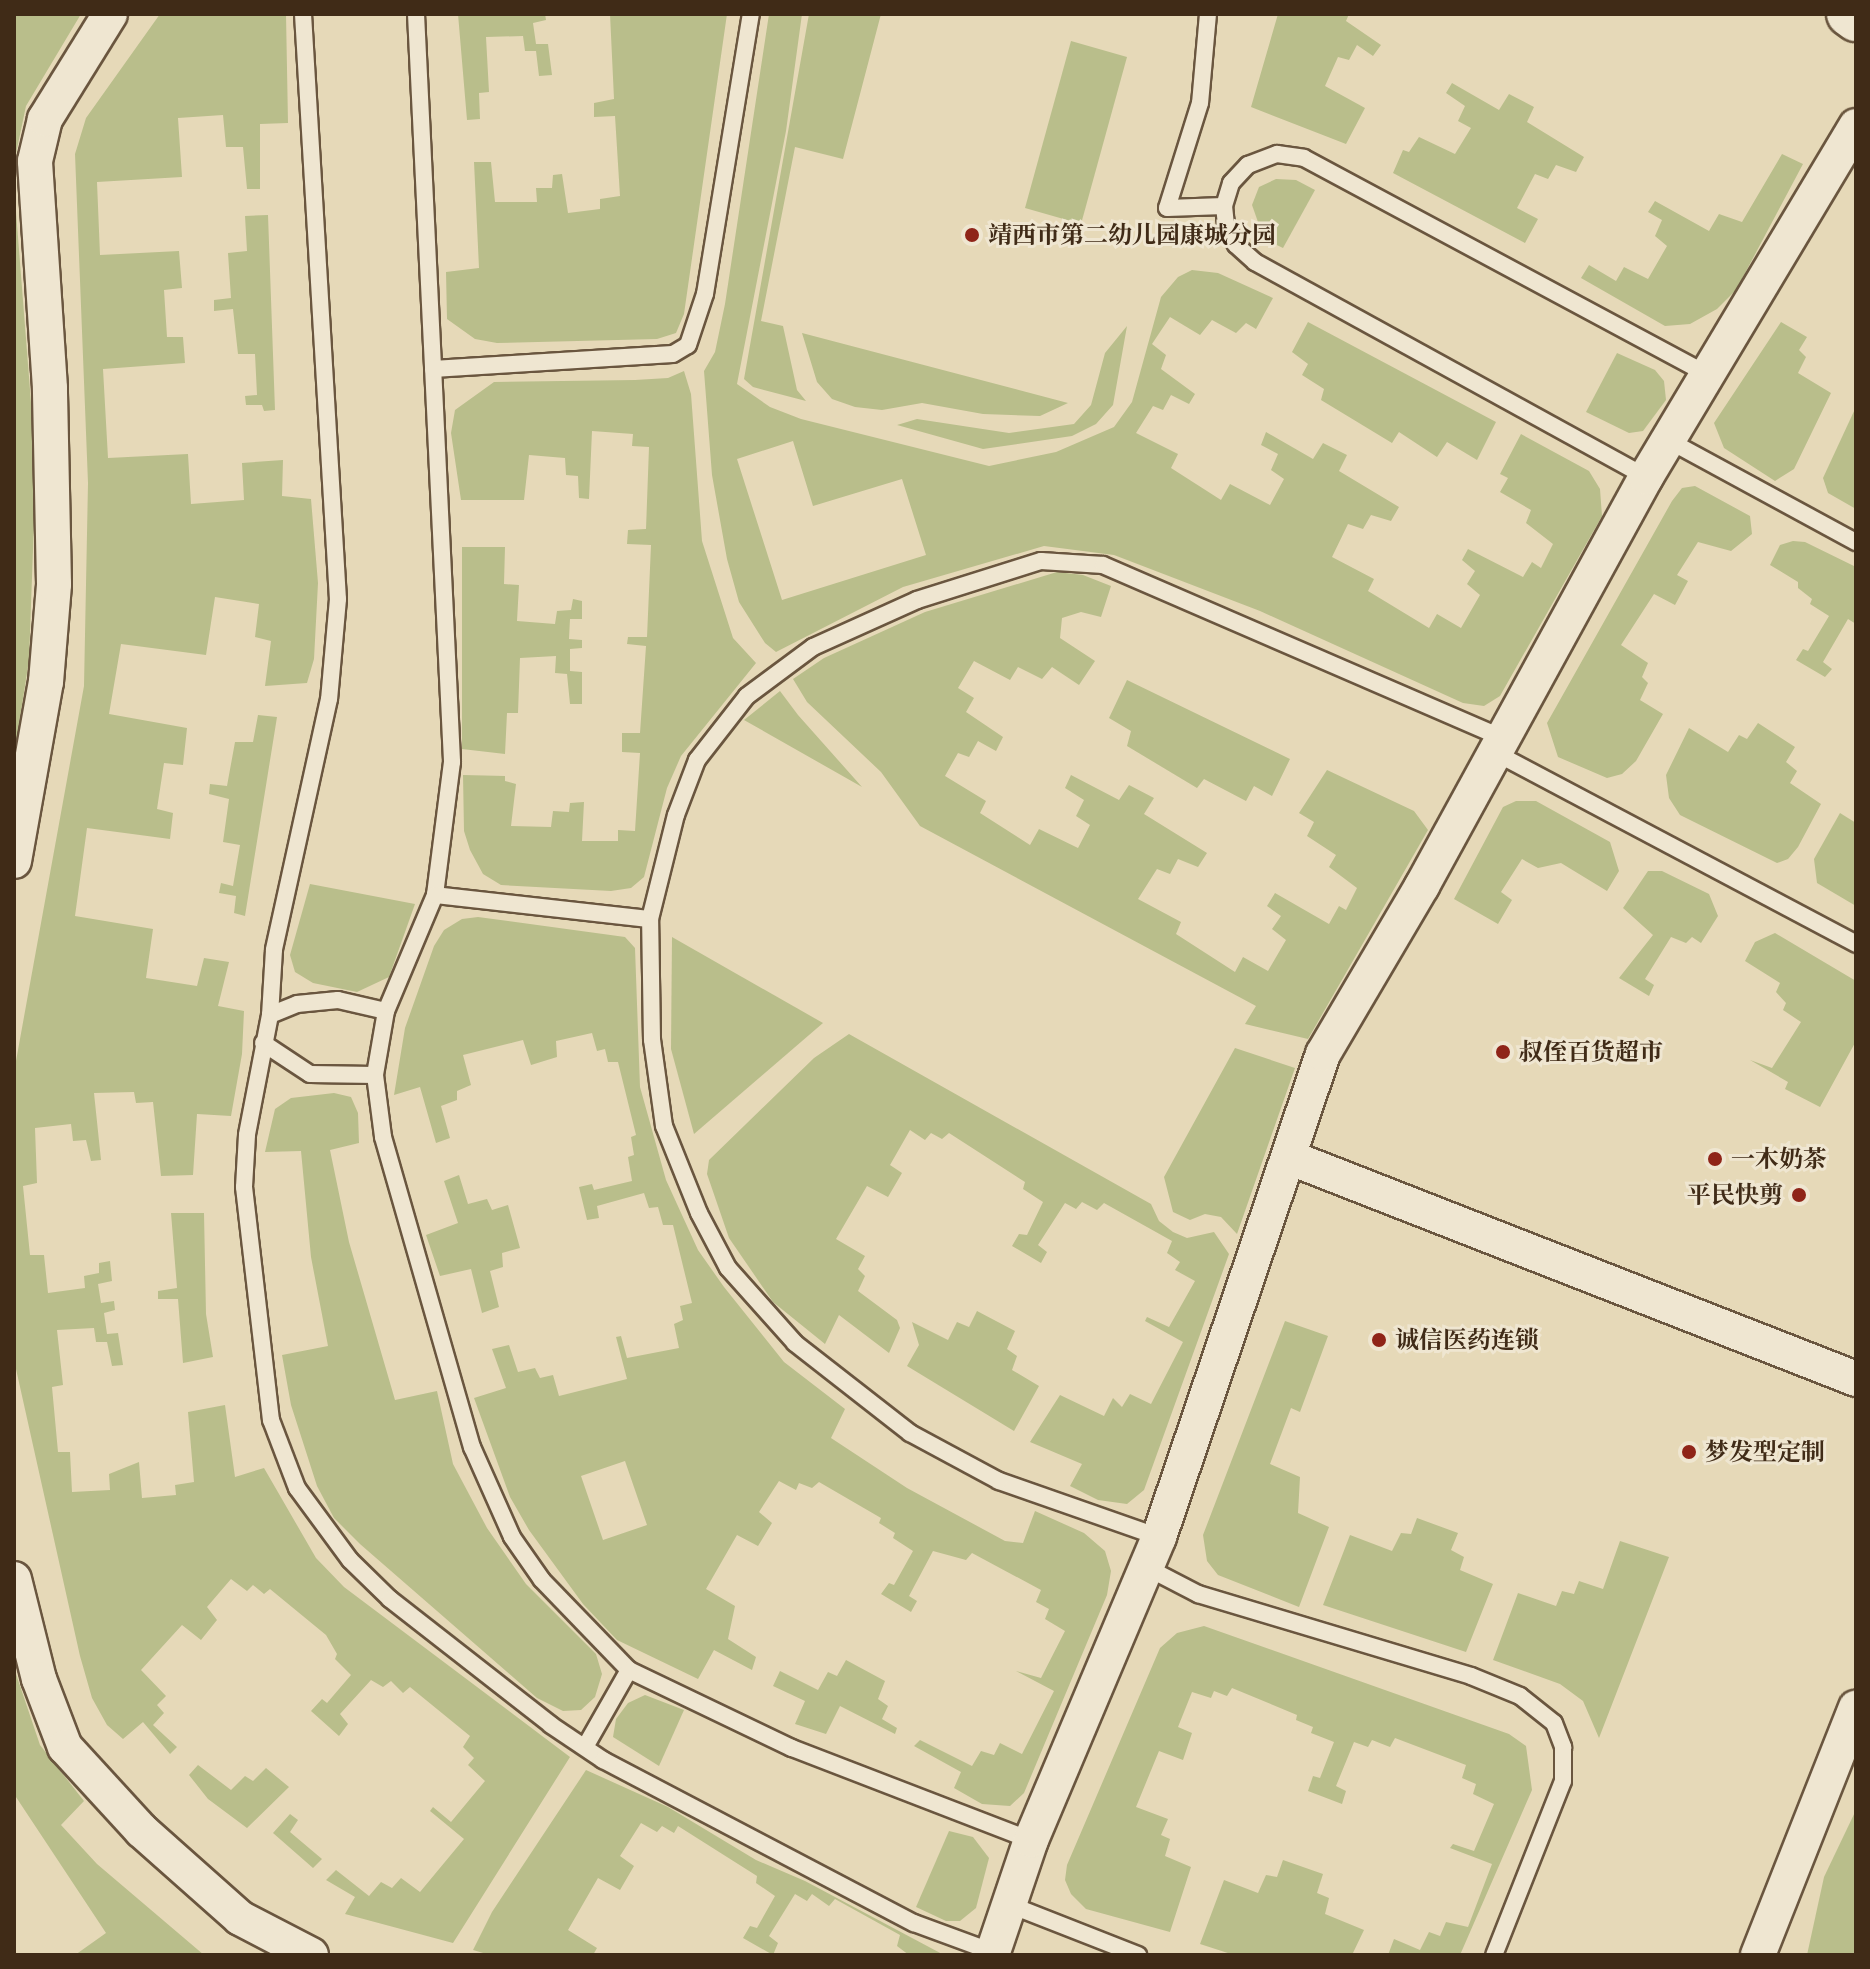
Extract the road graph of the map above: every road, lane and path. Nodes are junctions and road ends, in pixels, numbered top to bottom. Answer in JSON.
{"nodes":[{"id":1,"x":110,"y":14,"type":"edge"},
{"id":2,"x":303,"y":14,"type":"edge"},
{"id":3,"x":416,"y":14,"type":"edge"},
{"id":4,"x":751,"y":14,"type":"edge"},
{"id":5,"x":1208,"y":14,"type":"edge"},
{"id":6,"x":1849,"y":14,"type":"edge"},
{"id":7,"x":1856,"y":19,"type":"edge"},
{"id":8,"x":1856,"y":126,"type":"edge"},
{"id":9,"x":1224,"y":206,"type":"junction"},
{"id":10,"x":433,"y":369,"type":"junction"},
{"id":11,"x":1707,"y":374,"type":"junction"},
{"id":12,"x":1668,"y":440,"type":"junction"},
{"id":13,"x":1646,"y":477,"type":"junction"},
{"id":14,"x":1856,"y":542,"type":"edge"},
{"id":15,"x":1498,"y":745,"type":"junction"},
{"id":16,"x":14,"y":861,"type":"edge"},
{"id":17,"x":435,"y":895,"type":"junction"},
{"id":18,"x":650,"y":919,"type":"junction"},
{"id":19,"x":1856,"y":944,"type":"edge"},
{"id":20,"x":386,"y":1011,"type":"junction"},
{"id":21,"x":270,"y":1015,"type":"junction"},
{"id":22,"x":263,"y":1043,"type":"junction"},
{"id":23,"x":375,"y":1075,"type":"junction"},
{"id":24,"x":1291,"y":1158,"type":"junction"},
{"id":25,"x":1856,"y":1379,"type":"edge"},
{"id":26,"x":1153,"y":1552,"type":"junction"},
{"id":27,"x":14,"y":1579,"type":"edge"},
{"id":28,"x":629,"y":1670,"type":"junction"},
{"id":29,"x":1856,"y":1708,"type":"edge"},
{"id":30,"x":585,"y":1747,"type":"junction"},
{"id":31,"x":1031,"y":1840,"type":"junction"},
{"id":32,"x":1006,"y":1903,"type":"junction"},
{"id":33,"x":993,"y":1954,"type":"edge"},
{"id":34,"x":311,"y":1955,"type":"edge"},
{"id":35,"x":1138,"y":1955,"type":"edge"},
{"id":36,"x":1494,"y":1955,"type":"edge"},
{"id":37,"x":1758,"y":1955,"type":"edge"}],
"edges":[{"from":1,"to":16,"type":"street"},
{"from":2,"to":21,"type":"lane"},
{"from":3,"to":10,"type":"lane"},
{"from":4,"to":10,"type":"lane"},
{"from":5,"to":9,"type":"lane"},
{"from":6,"to":7,"type":"street"},
{"from":8,"to":11,"type":"street"},
{"from":9,"to":11,"type":"lane"},
{"from":9,"to":13,"type":"lane"},
{"from":10,"to":17,"type":"lane"},
{"from":11,"to":12,"type":"street"},
{"from":12,"to":13,"type":"street"},
{"from":12,"to":14,"type":"lane"},
{"from":13,"to":15,"type":"street"},
{"from":15,"to":18,"type":"lane"},
{"from":15,"to":19,"type":"lane"},
{"from":15,"to":24,"type":"street"},
{"from":17,"to":18,"type":"lane"},
{"from":17,"to":20,"type":"lane"},
{"from":18,"to":26,"type":"lane"},
{"from":20,"to":21,"type":"lane"},
{"from":20,"to":23,"type":"lane"},
{"from":21,"to":22,"type":"lane"},
{"from":22,"to":23,"type":"lane"},
{"from":22,"to":30,"type":"lane"},
{"from":23,"to":28,"type":"lane"},
{"from":24,"to":25,"type":"street"},
{"from":24,"to":26,"type":"street"},
{"from":26,"to":31,"type":"street"},
{"from":26,"to":36,"type":"lane"},
{"from":27,"to":34,"type":"street"},
{"from":28,"to":30,"type":"lane"},
{"from":28,"to":31,"type":"lane"},
{"from":29,"to":37,"type":"street"},
{"from":30,"to":33,"type":"lane"},
{"from":31,"to":32,"type":"street"},
{"from":32,"to":33,"type":"street"},
{"from":32,"to":35,"type":"lane"}]}
